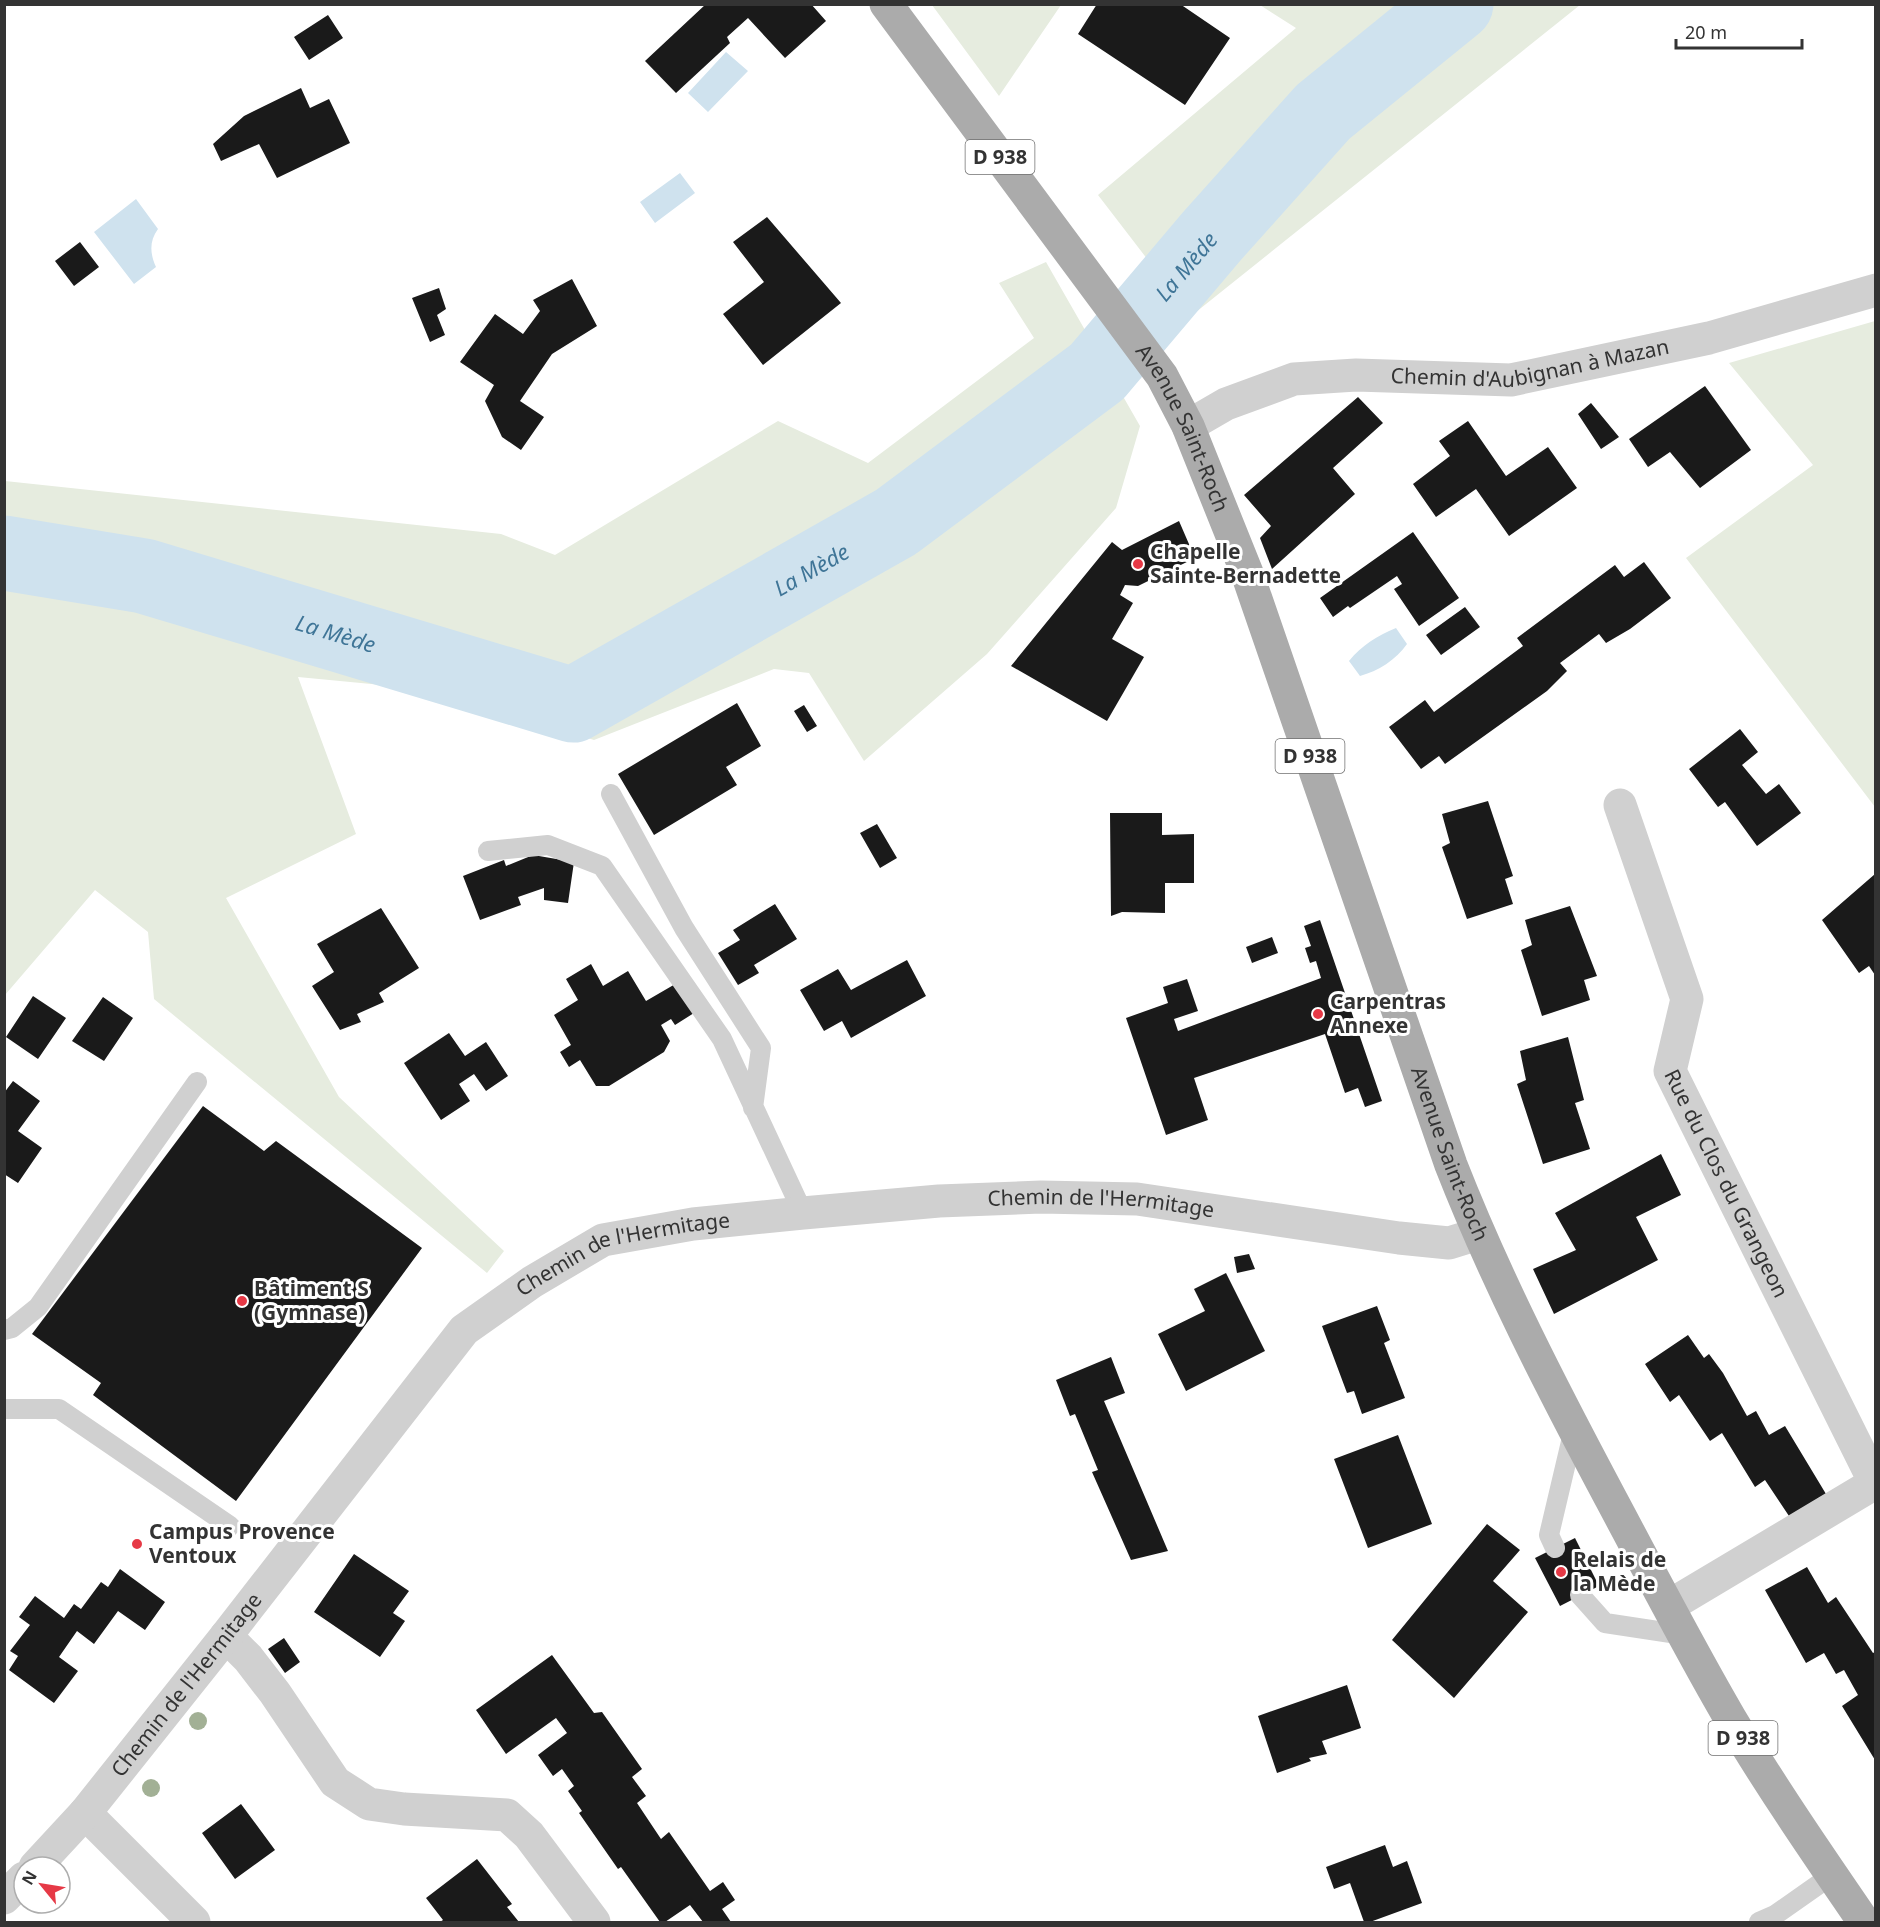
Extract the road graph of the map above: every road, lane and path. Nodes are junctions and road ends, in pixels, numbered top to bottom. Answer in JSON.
{"nodes":[{"id":1,"x":886,"y":4,"type":"edge"},
{"id":2,"x":1875,"y":290,"type":"edge"},
{"id":3,"x":1188,"y":426,"type":"junction"},
{"id":4,"x":611,"y":794,"type":"dead end"},
{"id":5,"x":1620,"y":805,"type":"dead end"},
{"id":6,"x":488,"y":851,"type":"dead end"},
{"id":7,"x":197,"y":1082,"type":"dead end"},
{"id":8,"x":753,"y":1107,"type":"junction"},
{"id":9,"x":802,"y":1213,"type":"junction"},
{"id":10,"x":1478,"y":1234,"type":"junction"},
{"id":11,"x":4,"y":1330,"type":"edge"},
{"id":12,"x":4,"y":1408,"type":"edge"},
{"id":13,"x":1574,"y":1429,"type":"junction"},
{"id":14,"x":1875,"y":1483,"type":"edge"},
{"id":15,"x":230,"y":1526,"type":"dead end"},
{"id":16,"x":1555,"y":1548,"type":"dead end"},
{"id":17,"x":1580,"y":1595,"type":"dead end"},
{"id":18,"x":1669,"y":1606,"type":"junction"},
{"id":19,"x":1684,"y":1635,"type":"junction"},
{"id":20,"x":226,"y":1636,"type":"junction"},
{"id":21,"x":85,"y":1813,"type":"junction"},
{"id":22,"x":46,"y":1855,"type":"edge"},
{"id":23,"x":1832,"y":1875,"type":"junction"},
{"id":24,"x":194,"y":1923,"type":"edge"},
{"id":25,"x":594,"y":1923,"type":"edge"},
{"id":26,"x":1759,"y":1923,"type":"edge"},
{"id":27,"x":1864,"y":1923,"type":"edge"}],
"edges":[{"from":1,"to":3,"type":"main road","name":"Avenue Saint-Roch","number":"D 938"},
{"from":2,"to":3,"type":"street","name":"Chemin d'Aubignan à Mazan"},
{"from":3,"to":10,"type":"main road","name":"Avenue Saint-Roch","number":"D 938"},
{"from":4,"to":8,"type":"lane"},
{"from":5,"to":14,"type":"street","name":"Rue du Clos du Grangeon"},
{"from":6,"to":8,"type":"lane"},
{"from":7,"to":11,"type":"lane"},
{"from":8,"to":9,"type":"lane"},
{"from":9,"to":10,"type":"street","name":"Chemin de l'Hermitage"},
{"from":9,"to":20,"type":"street","name":"Chemin de l'Hermitage"},
{"from":10,"to":13,"type":"main road","name":"Avenue Saint-Roch","number":"D 938"},
{"from":12,"to":15,"type":"lane"},
{"from":13,"to":16,"type":"lane"},
{"from":13,"to":18,"type":"main road","name":"Avenue Saint-Roch","number":"D 938"},
{"from":14,"to":18,"type":"street","name":"Rue du Clos du Grangeon"},
{"from":17,"to":19,"type":"lane"},
{"from":18,"to":19,"type":"main road","name":"Avenue Saint-Roch","number":"D 938"},
{"from":19,"to":23,"type":"main road","name":"Avenue Saint-Roch","number":"D 938"},
{"from":20,"to":21,"type":"street","name":"Chemin de l'Hermitage"},
{"from":20,"to":25,"type":"street"},
{"from":21,"to":22,"type":"street","name":"Chemin de l'Hermitage"},
{"from":21,"to":24,"type":"street"},
{"from":23,"to":26,"type":"lane"},
{"from":23,"to":27,"type":"main road","name":"Avenue Saint-Roch","number":"D 938"}]}
